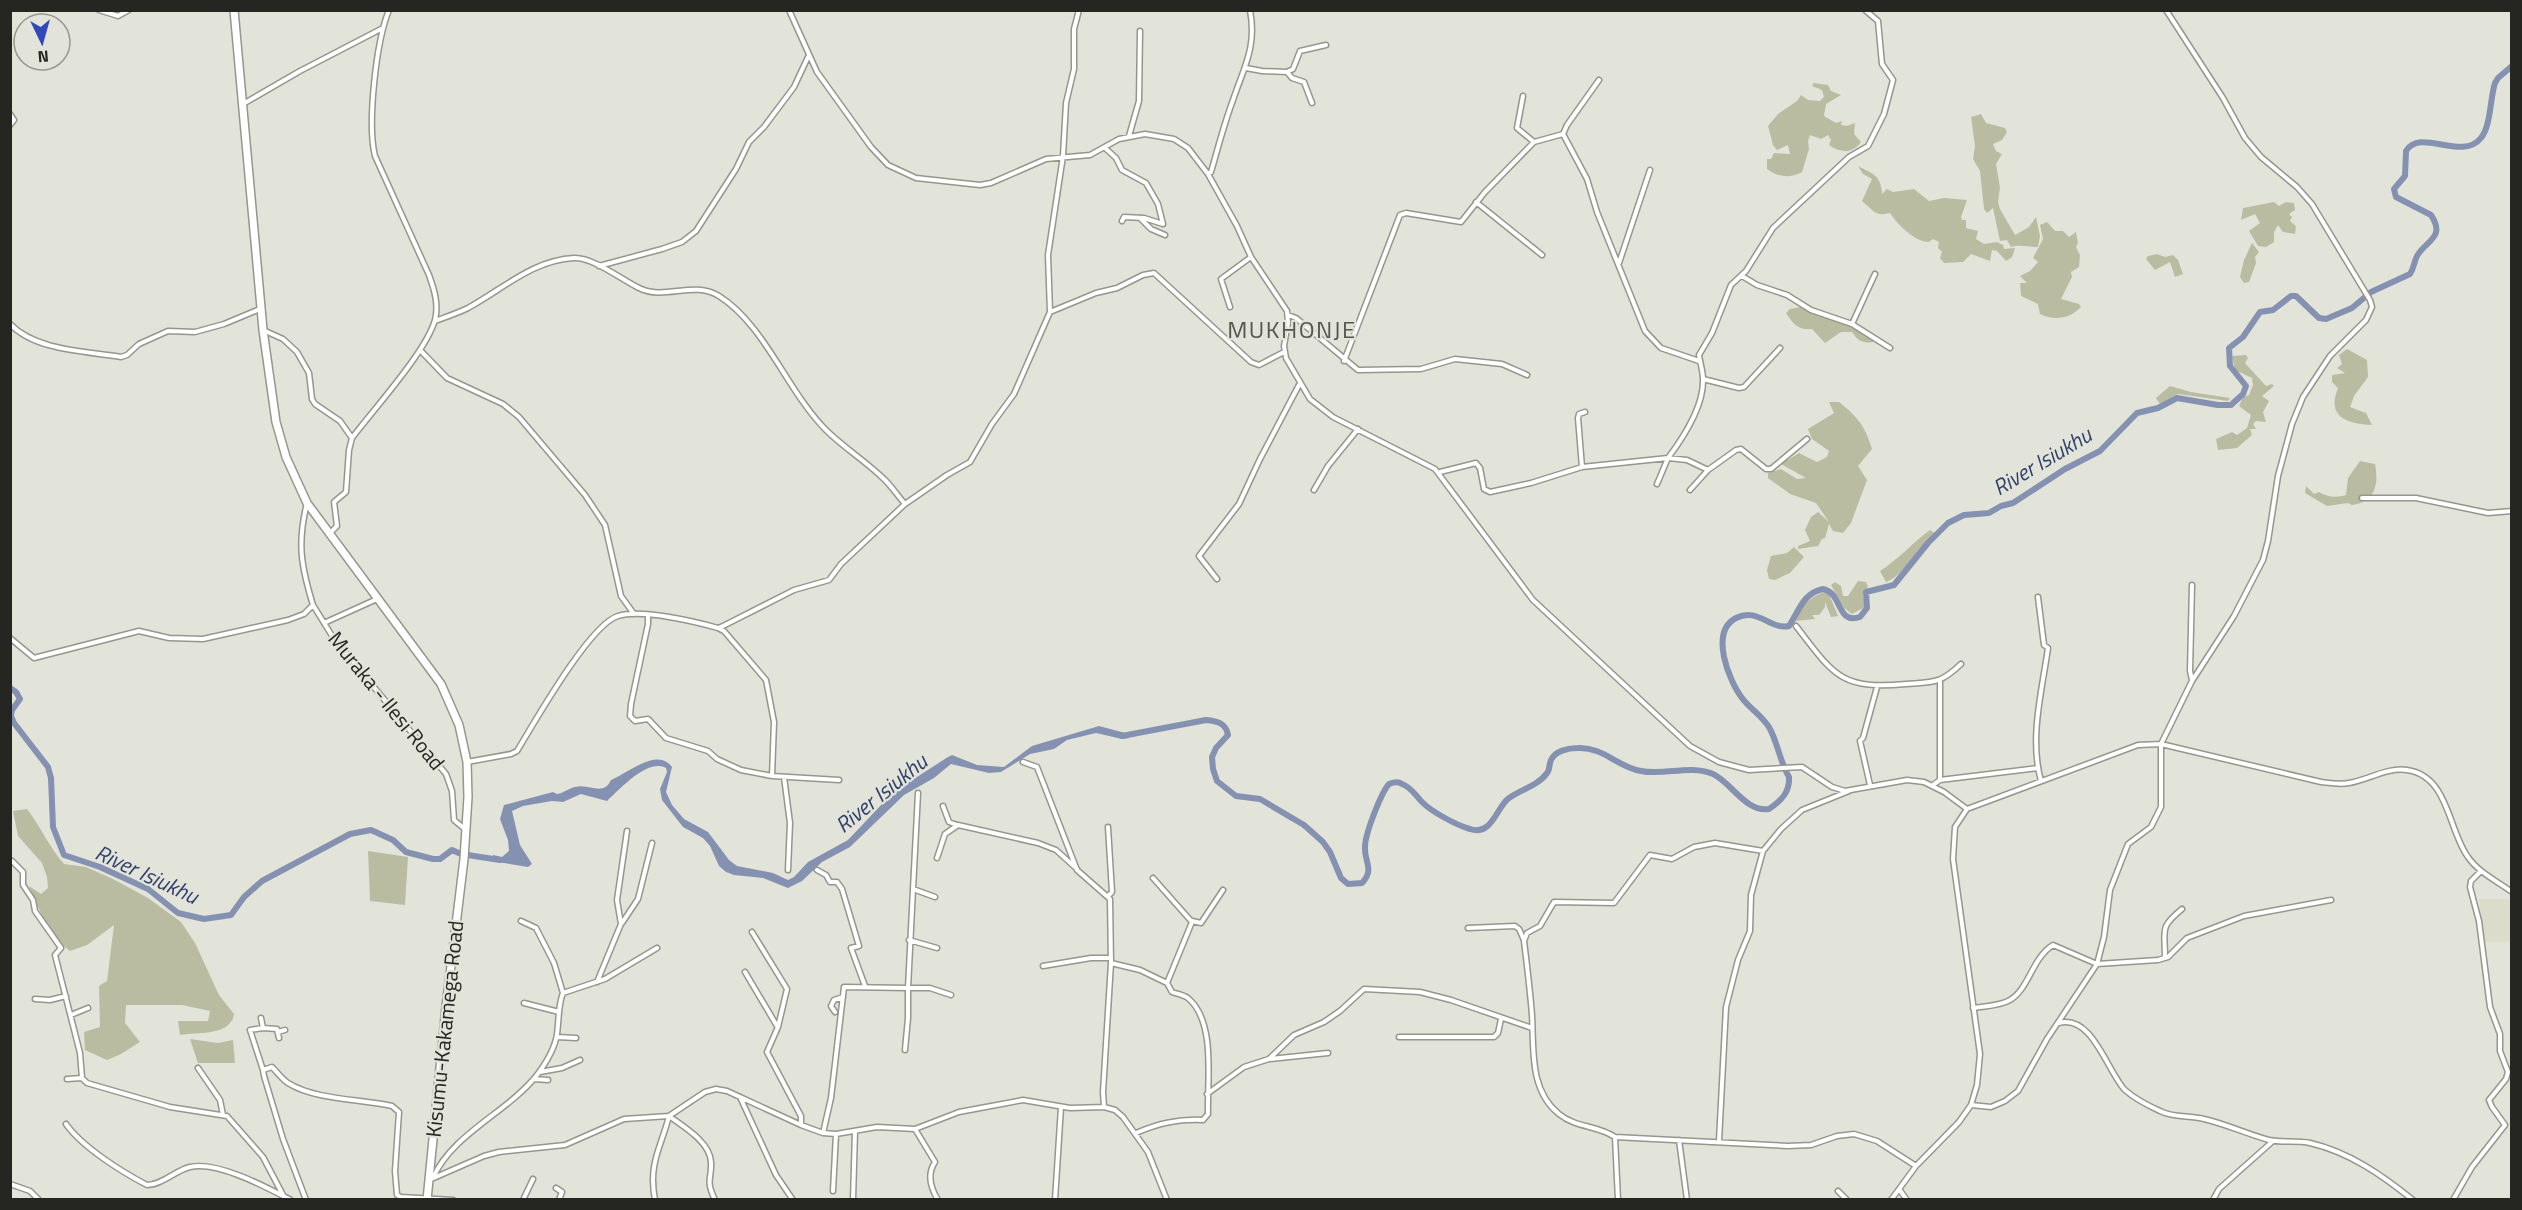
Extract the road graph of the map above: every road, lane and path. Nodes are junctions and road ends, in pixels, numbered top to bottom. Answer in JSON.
{"nodes":[{"id":1,"x":99,"y":10,"type":"edge"},
{"id":2,"x":129,"y":10,"type":"edge"},
{"id":3,"x":234,"y":10,"type":"edge"},
{"id":4,"x":389,"y":10,"type":"edge"},
{"id":5,"x":789,"y":10,"type":"edge"},
{"id":6,"x":1079,"y":10,"type":"edge"},
{"id":7,"x":1250,"y":10,"type":"edge"},
{"id":8,"x":1865,"y":10,"type":"edge"},
{"id":9,"x":2166,"y":10,"type":"edge"},
{"id":10,"x":382,"y":28,"type":"junction"},
{"id":11,"x":1140,"y":31,"type":"dead end"},
{"id":12,"x":1326,"y":45,"type":"dead end"},
{"id":13,"x":808,"y":56,"type":"junction"},
{"id":14,"x":1245,"y":68,"type":"junction"},
{"id":15,"x":1287,"y":72,"type":"junction"},
{"id":16,"x":1599,"y":80,"type":"dead end"},
{"id":17,"x":1523,"y":96,"type":"dead end"},
{"id":18,"x":1312,"y":103,"type":"dead end"},
{"id":19,"x":242,"y":105,"type":"junction"},
{"id":20,"x":10,"y":114,"type":"edge"},
{"id":21,"x":10,"y":125,"type":"edge"},
{"id":22,"x":1563,"y":134,"type":"junction"},
{"id":23,"x":1129,"y":136,"type":"junction"},
{"id":24,"x":1534,"y":142,"type":"junction"},
{"id":25,"x":1105,"y":148,"type":"junction"},
{"id":26,"x":1063,"y":156,"type":"junction"},
{"id":27,"x":1650,"y":170,"type":"dead end"},
{"id":28,"x":1208,"y":174,"type":"junction"},
{"id":29,"x":1476,"y":202,"type":"junction"},
{"id":30,"x":1139,"y":218,"type":"junction"},
{"id":31,"x":1122,"y":221,"type":"dead end"},
{"id":32,"x":1165,"y":235,"type":"dead end"},
{"id":33,"x":1542,"y":255,"type":"dead end"},
{"id":34,"x":1251,"y":257,"type":"junction"},
{"id":35,"x":1619,"y":265,"type":"junction"},
{"id":36,"x":599,"y":267,"type":"junction"},
{"id":37,"x":1875,"y":274,"type":"dead end"},
{"id":38,"x":1742,"y":276,"type":"junction"},
{"id":39,"x":1230,"y":307,"type":"dead end"},
{"id":40,"x":260,"y":309,"type":"junction"},
{"id":41,"x":1050,"y":312,"type":"junction"},
{"id":42,"x":1288,"y":315,"type":"junction"},
{"id":43,"x":435,"y":321,"type":"junction"},
{"id":44,"x":10,"y":324,"type":"edge"},
{"id":45,"x":1852,"y":324,"type":"junction"},
{"id":46,"x":262,"y":330,"type":"junction"},
{"id":47,"x":1780,"y":348,"type":"dead end"},
{"id":48,"x":1890,"y":348,"type":"dead end"},
{"id":49,"x":420,"y":350,"type":"junction"},
{"id":50,"x":1284,"y":352,"type":"junction"},
{"id":51,"x":1344,"y":361,"type":"junction"},
{"id":52,"x":1700,"y":361,"type":"junction"},
{"id":53,"x":1527,"y":375,"type":"dead end"},
{"id":54,"x":1703,"y":379,"type":"junction"},
{"id":55,"x":1299,"y":385,"type":"junction"},
{"id":56,"x":1585,"y":412,"type":"dead end"},
{"id":57,"x":1358,"y":429,"type":"junction"},
{"id":58,"x":352,"y":438,"type":"junction"},
{"id":59,"x":1807,"y":440,"type":"dead end"},
{"id":60,"x":1668,"y":458,"type":"junction"},
{"id":61,"x":1582,"y":467,"type":"junction"},
{"id":62,"x":1708,"y":471,"type":"junction"},
{"id":63,"x":1439,"y":472,"type":"junction"},
{"id":64,"x":1657,"y":484,"type":"dead end"},
{"id":65,"x":1314,"y":490,"type":"dead end"},
{"id":66,"x":1690,"y":490,"type":"dead end"},
{"id":67,"x":2362,"y":498,"type":"dead end"},
{"id":68,"x":307,"y":502,"type":"junction"},
{"id":69,"x":905,"y":504,"type":"junction"},
{"id":70,"x":2511,"y":511,"type":"edge"},
{"id":71,"x":329,"y":535,"type":"junction"},
{"id":72,"x":1217,"y":579,"type":"dead end"},
{"id":73,"x":2192,"y":585,"type":"dead end"},
{"id":74,"x":2038,"y":597,"type":"dead end"},
{"id":75,"x":377,"y":599,"type":"junction"},
{"id":76,"x":313,"y":605,"type":"junction"},
{"id":77,"x":634,"y":614,"type":"junction"},
{"id":78,"x":648,"y":616,"type":"junction"},
{"id":79,"x":324,"y":623,"type":"junction"},
{"id":80,"x":1796,"y":626,"type":"dead end"},
{"id":81,"x":718,"y":628,"type":"junction"},
{"id":82,"x":10,"y":638,"type":"edge"},
{"id":83,"x":1961,"y":664,"type":"dead end"},
{"id":84,"x":1940,"y":681,"type":"junction"},
{"id":85,"x":2192,"y":681,"type":"junction"},
{"id":86,"x":1877,"y":687,"type":"junction"},
{"id":87,"x":2161,"y":744,"type":"junction"},
{"id":88,"x":467,"y":762,"type":"junction"},
{"id":89,"x":1023,"y":762,"type":"dead end"},
{"id":90,"x":2038,"y":768,"type":"junction"},
{"id":91,"x":772,"y":776,"type":"junction"},
{"id":92,"x":784,"y":777,"type":"junction"},
{"id":93,"x":839,"y":780,"type":"dead end"},
{"id":94,"x":1940,"y":780,"type":"junction"},
{"id":95,"x":2041,"y":781,"type":"junction"},
{"id":96,"x":1870,"y":785,"type":"junction"},
{"id":97,"x":1933,"y":785,"type":"junction"},
{"id":98,"x":1851,"y":790,"type":"junction"},
{"id":99,"x":918,"y":793,"type":"dead end"},
{"id":100,"x":943,"y":806,"type":"dead end"},
{"id":101,"x":1966,"y":809,"type":"junction"},
{"id":102,"x":958,"y":825,"type":"junction"},
{"id":103,"x":1108,"y":827,"type":"dead end"},
{"id":104,"x":466,"y":831,"type":"junction"},
{"id":105,"x":627,"y":831,"type":"dead end"},
{"id":106,"x":652,"y":843,"type":"dead end"},
{"id":107,"x":1763,"y":851,"type":"junction"},
{"id":108,"x":937,"y":858,"type":"dead end"},
{"id":109,"x":12,"y":861,"type":"dead end"},
{"id":110,"x":789,"y":870,"type":"dead end"},
{"id":111,"x":817,"y":870,"type":"dead end"},
{"id":112,"x":1077,"y":870,"type":"junction"},
{"id":113,"x":2481,"y":871,"type":"junction"},
{"id":114,"x":1153,"y":878,"type":"dead end"},
{"id":115,"x":913,"y":889,"type":"junction"},
{"id":116,"x":1223,"y":890,"type":"dead end"},
{"id":117,"x":2511,"y":892,"type":"edge"},
{"id":118,"x":1108,"y":896,"type":"junction"},
{"id":119,"x":935,"y":897,"type":"dead end"},
{"id":120,"x":2331,"y":900,"type":"dead end"},
{"id":121,"x":2182,"y":909,"type":"dead end"},
{"id":122,"x":521,"y":921,"type":"dead end"},
{"id":123,"x":1192,"y":921,"type":"junction"},
{"id":124,"x":621,"y":924,"type":"junction"},
{"id":125,"x":1468,"y":927,"type":"dead end"},
{"id":126,"x":752,"y":932,"type":"dead end"},
{"id":127,"x":909,"y":940,"type":"junction"},
{"id":128,"x":1524,"y":941,"type":"junction"},
{"id":129,"x":657,"y":948,"type":"dead end"},
{"id":130,"x":937,"y":948,"type":"dead end"},
{"id":131,"x":2165,"y":959,"type":"junction"},
{"id":132,"x":1111,"y":960,"type":"junction"},
{"id":133,"x":2097,"y":964,"type":"junction"},
{"id":134,"x":1043,"y":966,"type":"dead end"},
{"id":135,"x":745,"y":972,"type":"dead end"},
{"id":136,"x":596,"y":982,"type":"junction"},
{"id":137,"x":1167,"y":983,"type":"junction"},
{"id":138,"x":865,"y":986,"type":"junction"},
{"id":139,"x":908,"y":988,"type":"junction"},
{"id":140,"x":563,"y":993,"type":"junction"},
{"id":141,"x":951,"y":995,"type":"dead end"},
{"id":142,"x":66,"y":996,"type":"junction"},
{"id":143,"x":843,"y":997,"type":"junction"},
{"id":144,"x":35,"y":999,"type":"dead end"},
{"id":145,"x":524,"y":1003,"type":"dead end"},
{"id":146,"x":88,"y":1008,"type":"dead end"},
{"id":147,"x":1973,"y":1008,"type":"junction"},
{"id":148,"x":559,"y":1012,"type":"junction"},
{"id":149,"x":835,"y":1012,"type":"dead end"},
{"id":150,"x":71,"y":1015,"type":"junction"},
{"id":151,"x":261,"y":1018,"type":"dead end"},
{"id":152,"x":1501,"y":1019,"type":"junction"},
{"id":153,"x":2058,"y":1023,"type":"junction"},
{"id":154,"x":778,"y":1027,"type":"junction"},
{"id":155,"x":263,"y":1028,"type":"junction"},
{"id":156,"x":1532,"y":1028,"type":"junction"},
{"id":157,"x":285,"y":1030,"type":"dead end"},
{"id":158,"x":278,"y":1032,"type":"junction"},
{"id":159,"x":557,"y":1037,"type":"junction"},
{"id":160,"x":1399,"y":1037,"type":"dead end"},
{"id":161,"x":279,"y":1038,"type":"dead end"},
{"id":162,"x":576,"y":1038,"type":"dead end"},
{"id":163,"x":905,"y":1050,"type":"dead end"},
{"id":164,"x":1328,"y":1053,"type":"dead end"},
{"id":165,"x":1269,"y":1059,"type":"junction"},
{"id":166,"x":580,"y":1060,"type":"dead end"},
{"id":167,"x":198,"y":1068,"type":"dead end"},
{"id":168,"x":263,"y":1070,"type":"junction"},
{"id":169,"x":539,"y":1072,"type":"junction"},
{"id":170,"x":82,"y":1078,"type":"junction"},
{"id":171,"x":68,"y":1079,"type":"dead end"},
{"id":172,"x":533,"y":1079,"type":"junction"},
{"id":173,"x":548,"y":1080,"type":"dead end"},
{"id":174,"x":1207,"y":1094,"type":"junction"},
{"id":175,"x":740,"y":1097,"type":"junction"},
{"id":176,"x":1971,"y":1105,"type":"junction"},
{"id":177,"x":1062,"y":1107,"type":"junction"},
{"id":178,"x":1104,"y":1107,"type":"junction"},
{"id":179,"x":223,"y":1115,"type":"junction"},
{"id":180,"x":669,"y":1116,"type":"junction"},
{"id":181,"x":66,"y":1124,"type":"dead end"},
{"id":182,"x":801,"y":1125,"type":"junction"},
{"id":183,"x":915,"y":1129,"type":"junction"},
{"id":184,"x":855,"y":1131,"type":"junction"},
{"id":185,"x":823,"y":1133,"type":"junction"},
{"id":186,"x":1136,"y":1133,"type":"junction"},
{"id":187,"x":836,"y":1134,"type":"junction"},
{"id":188,"x":1614,"y":1137,"type":"junction"},
{"id":189,"x":1679,"y":1140,"type":"junction"},
{"id":190,"x":2273,"y":1141,"type":"junction"},
{"id":191,"x":1719,"y":1142,"type":"junction"},
{"id":192,"x":1916,"y":1166,"type":"junction"},
{"id":193,"x":431,"y":1179,"type":"junction"},
{"id":194,"x":533,"y":1179,"type":"dead end"},
{"id":195,"x":10,"y":1184,"type":"edge"},
{"id":196,"x":556,"y":1188,"type":"dead end"},
{"id":197,"x":1899,"y":1189,"type":"junction"},
{"id":198,"x":833,"y":1191,"type":"dead end"},
{"id":199,"x":1838,"y":1191,"type":"dead end"},
{"id":200,"x":283,"y":1195,"type":"junction"},
{"id":201,"x":427,"y":1198,"type":"edge"},
{"id":202,"x":39,"y":1200,"type":"edge"},
{"id":203,"x":291,"y":1200,"type":"edge"},
{"id":204,"x":306,"y":1200,"type":"edge"},
{"id":205,"x":453,"y":1200,"type":"edge"},
{"id":206,"x":523,"y":1200,"type":"edge"},
{"id":207,"x":560,"y":1200,"type":"edge"},
{"id":208,"x":655,"y":1200,"type":"edge"},
{"id":209,"x":715,"y":1200,"type":"edge"},
{"id":210,"x":794,"y":1200,"type":"edge"},
{"id":211,"x":854,"y":1200,"type":"edge"},
{"id":212,"x":938,"y":1200,"type":"edge"},
{"id":213,"x":1055,"y":1200,"type":"edge"},
{"id":214,"x":1167,"y":1200,"type":"edge"},
{"id":215,"x":1618,"y":1200,"type":"edge"},
{"id":216,"x":1687,"y":1200,"type":"edge"},
{"id":217,"x":1847,"y":1200,"type":"edge"},
{"id":218,"x":1891,"y":1200,"type":"edge"},
{"id":219,"x":1907,"y":1200,"type":"edge"},
{"id":220,"x":2213,"y":1200,"type":"edge"},
{"id":221,"x":2413,"y":1200,"type":"edge"},
{"id":222,"x":2453,"y":1200,"type":"edge"}],
"edges":[{"from":1,"to":2,"type":"street"},
{"from":3,"to":19,"type":"highway","name":"Kisumu-Kakamega Road"},
{"from":4,"to":10,"type":"street"},
{"from":5,"to":13,"type":"street"},
{"from":6,"to":26,"type":"street"},
{"from":7,"to":14,"type":"street"},
{"from":8,"to":38,"type":"street"},
{"from":9,"to":85,"type":"street"},
{"from":10,"to":19,"type":"street"},
{"from":10,"to":43,"type":"street"},
{"from":11,"to":23,"type":"street"},
{"from":12,"to":15,"type":"street"},
{"from":13,"to":26,"type":"street"},
{"from":13,"to":36,"type":"street"},
{"from":14,"to":15,"type":"street"},
{"from":14,"to":28,"type":"street"},
{"from":15,"to":18,"type":"street"},
{"from":16,"to":22,"type":"street"},
{"from":17,"to":24,"type":"street"},
{"from":19,"to":40,"type":"highway","name":"Kisumu-Kakamega Road"},
{"from":20,"to":21,"type":"street"},
{"from":22,"to":24,"type":"street"},
{"from":22,"to":35,"type":"street"},
{"from":23,"to":25,"type":"street"},
{"from":23,"to":28,"type":"street"},
{"from":24,"to":29,"type":"street"},
{"from":25,"to":26,"type":"street"},
{"from":25,"to":30,"type":"street"},
{"from":26,"to":41,"type":"street"},
{"from":27,"to":35,"type":"street"},
{"from":28,"to":34,"type":"street"},
{"from":29,"to":33,"type":"street"},
{"from":29,"to":51,"type":"street"},
{"from":30,"to":31,"type":"street"},
{"from":30,"to":32,"type":"street"},
{"from":34,"to":39,"type":"street"},
{"from":34,"to":42,"type":"street"},
{"from":35,"to":52,"type":"street"},
{"from":36,"to":43,"type":"street"},
{"from":36,"to":69,"type":"street"},
{"from":37,"to":45,"type":"street"},
{"from":38,"to":45,"type":"street"},
{"from":38,"to":52,"type":"street"},
{"from":40,"to":44,"type":"street"},
{"from":40,"to":46,"type":"highway","name":"Kisumu-Kakamega Road"},
{"from":41,"to":50,"type":"street"},
{"from":41,"to":69,"type":"street"},
{"from":42,"to":50,"type":"street"},
{"from":42,"to":51,"type":"street"},
{"from":43,"to":49,"type":"street"},
{"from":45,"to":48,"type":"street"},
{"from":46,"to":58,"type":"street"},
{"from":46,"to":68,"type":"highway","name":"Kisumu-Kakamega Road"},
{"from":47,"to":54,"type":"street"},
{"from":49,"to":58,"type":"street"},
{"from":49,"to":77,"type":"street"},
{"from":50,"to":55,"type":"street"},
{"from":51,"to":53,"type":"street"},
{"from":52,"to":54,"type":"street"},
{"from":54,"to":60,"type":"street"},
{"from":55,"to":57,"type":"street"},
{"from":55,"to":72,"type":"street"},
{"from":56,"to":61,"type":"street"},
{"from":57,"to":63,"type":"street"},
{"from":57,"to":65,"type":"street"},
{"from":58,"to":71,"type":"street"},
{"from":59,"to":62,"type":"street"},
{"from":60,"to":61,"type":"street"},
{"from":60,"to":62,"type":"street"},
{"from":60,"to":64,"type":"street"},
{"from":61,"to":63,"type":"street"},
{"from":62,"to":66,"type":"street"},
{"from":63,"to":98,"type":"street"},
{"from":67,"to":70,"type":"street"},
{"from":68,"to":71,"type":"highway","name":"Kisumu-Kakamega Road"},
{"from":68,"to":76,"type":"street","name":"Muraka - Ilesi Road"},
{"from":69,"to":81,"type":"street"},
{"from":71,"to":75,"type":"highway","name":"Kisumu-Kakamega Road"},
{"from":73,"to":85,"type":"street"},
{"from":74,"to":90,"type":"street"},
{"from":75,"to":79,"type":"street"},
{"from":75,"to":88,"type":"highway","name":"Kisumu-Kakamega Road"},
{"from":76,"to":79,"type":"street","name":"Muraka - Ilesi Road"},
{"from":76,"to":82,"type":"street"},
{"from":77,"to":78,"type":"street"},
{"from":77,"to":88,"type":"street"},
{"from":78,"to":81,"type":"street"},
{"from":78,"to":91,"type":"street"},
{"from":79,"to":104,"type":"street","name":"Muraka - Ilesi Road"},
{"from":80,"to":86,"type":"street"},
{"from":81,"to":91,"type":"street"},
{"from":83,"to":84,"type":"street"},
{"from":84,"to":86,"type":"street"},
{"from":84,"to":94,"type":"street"},
{"from":85,"to":87,"type":"street"},
{"from":86,"to":96,"type":"street"},
{"from":87,"to":95,"type":"street"},
{"from":87,"to":113,"type":"street"},
{"from":87,"to":133,"type":"street"},
{"from":88,"to":104,"type":"highway","name":"Kisumu-Kakamega Road"},
{"from":89,"to":112,"type":"street"},
{"from":90,"to":94,"type":"street"},
{"from":90,"to":95,"type":"street"},
{"from":91,"to":92,"type":"street"},
{"from":92,"to":93,"type":"street"},
{"from":92,"to":110,"type":"street"},
{"from":94,"to":97,"type":"street"},
{"from":95,"to":101,"type":"street"},
{"from":96,"to":97,"type":"street"},
{"from":96,"to":98,"type":"street"},
{"from":97,"to":101,"type":"street"},
{"from":98,"to":107,"type":"street"},
{"from":99,"to":115,"type":"street"},
{"from":100,"to":102,"type":"street"},
{"from":101,"to":147,"type":"street"},
{"from":102,"to":108,"type":"street"},
{"from":102,"to":112,"type":"street"},
{"from":103,"to":118,"type":"street"},
{"from":104,"to":193,"type":"highway","name":"Kisumu-Kakamega Road"},
{"from":105,"to":124,"type":"street"},
{"from":106,"to":124,"type":"street"},
{"from":107,"to":128,"type":"street"},
{"from":107,"to":191,"type":"street"},
{"from":109,"to":142,"type":"street"},
{"from":111,"to":138,"type":"street"},
{"from":112,"to":118,"type":"street"},
{"from":113,"to":117,"type":"street"},
{"from":113,"to":222,"type":"street"},
{"from":114,"to":123,"type":"street"},
{"from":115,"to":119,"type":"street"},
{"from":115,"to":127,"type":"street"},
{"from":116,"to":123,"type":"street"},
{"from":118,"to":132,"type":"street"},
{"from":120,"to":131,"type":"street"},
{"from":121,"to":131,"type":"street"},
{"from":122,"to":140,"type":"street"},
{"from":123,"to":137,"type":"street"},
{"from":124,"to":136,"type":"street"},
{"from":125,"to":128,"type":"street"},
{"from":126,"to":154,"type":"street"},
{"from":127,"to":130,"type":"street"},
{"from":127,"to":139,"type":"street"},
{"from":128,"to":156,"type":"street"},
{"from":129,"to":136,"type":"street"},
{"from":131,"to":133,"type":"street"},
{"from":132,"to":134,"type":"street"},
{"from":132,"to":137,"type":"street"},
{"from":132,"to":178,"type":"street"},
{"from":133,"to":147,"type":"street"},
{"from":133,"to":153,"type":"street"},
{"from":135,"to":154,"type":"street"},
{"from":136,"to":140,"type":"street"},
{"from":137,"to":174,"type":"street"},
{"from":138,"to":139,"type":"street"},
{"from":138,"to":143,"type":"street"},
{"from":139,"to":141,"type":"street"},
{"from":139,"to":163,"type":"street"},
{"from":140,"to":148,"type":"street"},
{"from":142,"to":144,"type":"street"},
{"from":142,"to":150,"type":"street"},
{"from":143,"to":149,"type":"street"},
{"from":143,"to":185,"type":"street"},
{"from":145,"to":148,"type":"street"},
{"from":146,"to":150,"type":"street"},
{"from":147,"to":176,"type":"street"},
{"from":148,"to":159,"type":"street"},
{"from":150,"to":170,"type":"street"},
{"from":151,"to":155,"type":"street"},
{"from":152,"to":156,"type":"street"},
{"from":152,"to":160,"type":"street"},
{"from":152,"to":165,"type":"street"},
{"from":153,"to":176,"type":"street"},
{"from":153,"to":190,"type":"street"},
{"from":154,"to":182,"type":"street"},
{"from":155,"to":158,"type":"street"},
{"from":155,"to":168,"type":"street"},
{"from":156,"to":188,"type":"street"},
{"from":157,"to":158,"type":"street"},
{"from":158,"to":161,"type":"street"},
{"from":159,"to":162,"type":"street"},
{"from":159,"to":169,"type":"street"},
{"from":164,"to":165,"type":"street"},
{"from":165,"to":174,"type":"street"},
{"from":166,"to":169,"type":"street"},
{"from":167,"to":179,"type":"street"},
{"from":168,"to":201,"type":"street"},
{"from":168,"to":204,"type":"street"},
{"from":169,"to":172,"type":"street"},
{"from":170,"to":171,"type":"street"},
{"from":170,"to":179,"type":"street"},
{"from":172,"to":173,"type":"street"},
{"from":172,"to":193,"type":"street"},
{"from":174,"to":186,"type":"street"},
{"from":175,"to":180,"type":"street"},
{"from":175,"to":182,"type":"street"},
{"from":175,"to":210,"type":"street"},
{"from":176,"to":192,"type":"street"},
{"from":177,"to":178,"type":"street"},
{"from":177,"to":183,"type":"street"},
{"from":177,"to":213,"type":"street"},
{"from":178,"to":186,"type":"street"},
{"from":179,"to":200,"type":"street"},
{"from":180,"to":193,"type":"street"},
{"from":180,"to":208,"type":"street"},
{"from":180,"to":209,"type":"street"},
{"from":181,"to":200,"type":"street"},
{"from":182,"to":185,"type":"street"},
{"from":183,"to":184,"type":"street"},
{"from":183,"to":212,"type":"street"},
{"from":184,"to":187,"type":"street"},
{"from":184,"to":211,"type":"street"},
{"from":185,"to":187,"type":"street"},
{"from":186,"to":214,"type":"street"},
{"from":187,"to":198,"type":"street"},
{"from":188,"to":189,"type":"street"},
{"from":188,"to":215,"type":"street"},
{"from":189,"to":191,"type":"street"},
{"from":189,"to":216,"type":"street"},
{"from":190,"to":220,"type":"street"},
{"from":190,"to":221,"type":"street"},
{"from":191,"to":192,"type":"street"},
{"from":192,"to":197,"type":"street"},
{"from":193,"to":201,"type":"highway","name":"Kisumu-Kakamega Road"},
{"from":194,"to":206,"type":"street"},
{"from":195,"to":202,"type":"street"},
{"from":196,"to":207,"type":"street"},
{"from":197,"to":218,"type":"street"},
{"from":197,"to":219,"type":"street"},
{"from":199,"to":217,"type":"street"},
{"from":200,"to":203,"type":"street"},
{"from":201,"to":205,"type":"street"}]}
